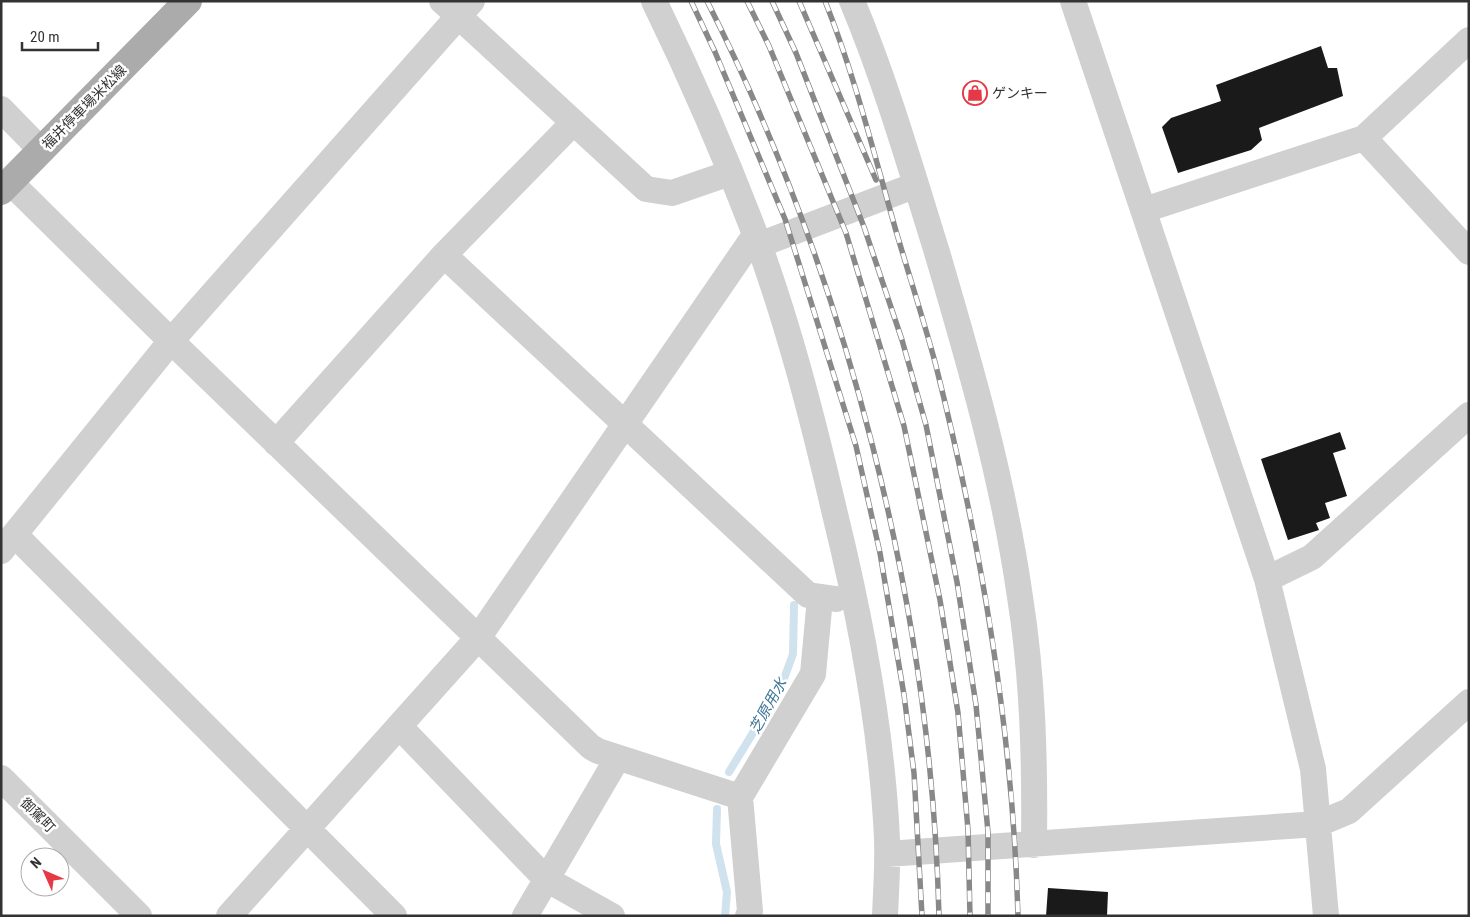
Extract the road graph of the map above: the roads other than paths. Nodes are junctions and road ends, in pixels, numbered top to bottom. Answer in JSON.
{"nodes":[{"id":1,"x":654,"y":1,"type":"edge"},
{"id":2,"x":852,"y":1,"type":"edge"},
{"id":3,"x":1073,"y":1,"type":"edge"},
{"id":4,"x":182,"y":3,"type":"edge"},
{"id":5,"x":457,"y":6,"type":"edge"},
{"id":6,"x":1469,"y":40,"type":"edge"},
{"id":7,"x":1,"y":108,"type":"edge"},
{"id":8,"x":573,"y":123,"type":"junction"},
{"id":9,"x":1364,"y":138,"type":"junction"},
{"id":10,"x":41,"y":150,"type":"junction"},
{"id":11,"x":730,"y":173,"type":"junction"},
{"id":12,"x":916,"y":184,"type":"junction"},
{"id":13,"x":6,"y":186,"type":"edge"},
{"id":14,"x":1144,"y":210,"type":"junction"},
{"id":15,"x":757,"y":240,"type":"junction"},
{"id":16,"x":1469,"y":252,"type":"edge"},
{"id":17,"x":444,"y":255,"type":"junction"},
{"id":18,"x":171,"y":342,"type":"junction"},
{"id":19,"x":1469,"y":415,"type":"edge"},
{"id":20,"x":625,"y":422,"type":"junction"},
{"id":21,"x":276,"y":443,"type":"junction"},
{"id":22,"x":8,"y":543,"type":"edge"},
{"id":23,"x":1267,"y":579,"type":"junction"},
{"id":24,"x":820,"y":598,"type":"junction"},
{"id":25,"x":856,"y":600,"type":"junction"},
{"id":26,"x":478,"y":638,"type":"junction"},
{"id":27,"x":1469,"y":702,"type":"edge"},
{"id":28,"x":399,"y":726,"type":"junction"},
{"id":29,"x":617,"y":758,"type":"junction"},
{"id":30,"x":1,"y":778,"type":"edge"},
{"id":31,"x":740,"y":797,"type":"junction"},
{"id":32,"x":1318,"y":824,"type":"junction"},
{"id":33,"x":307,"y":828,"type":"junction"},
{"id":34,"x":1034,"y":845,"type":"junction"},
{"id":35,"x":887,"y":854,"type":"junction"},
{"id":36,"x":546,"y":879,"type":"junction"},
{"id":37,"x":139,"y":916,"type":"edge"},
{"id":38,"x":228,"y":916,"type":"edge"},
{"id":39,"x":394,"y":916,"type":"edge"},
{"id":40,"x":525,"y":916,"type":"edge"},
{"id":41,"x":612,"y":916,"type":"edge"},
{"id":42,"x":748,"y":916,"type":"edge"},
{"id":43,"x":885,"y":916,"type":"edge"},
{"id":44,"x":1326,"y":916,"type":"edge"}],
"edges":[{"from":1,"to":11,"type":"street"},
{"from":2,"to":12,"type":"street"},
{"from":3,"to":14,"type":"street"},
{"from":4,"to":10,"type":"main road","name":"福井停車場米松線"},
{"from":5,"to":8,"type":"street"},
{"from":5,"to":18,"type":"street"},
{"from":6,"to":9,"type":"street"},
{"from":7,"to":10,"type":"street"},
{"from":8,"to":11,"type":"street"},
{"from":8,"to":17,"type":"street"},
{"from":9,"to":14,"type":"street"},
{"from":9,"to":16,"type":"street"},
{"from":10,"to":13,"type":"main road","name":"福井停車場米松線"},
{"from":11,"to":15,"type":"street"},
{"from":12,"to":15,"type":"street"},
{"from":12,"to":34,"type":"street"},
{"from":13,"to":18,"type":"street"},
{"from":14,"to":23,"type":"street"},
{"from":15,"to":20,"type":"street"},
{"from":15,"to":25,"type":"street"},
{"from":17,"to":20,"type":"street"},
{"from":17,"to":21,"type":"street"},
{"from":18,"to":21,"type":"street"},
{"from":18,"to":22,"type":"street"},
{"from":19,"to":23,"type":"street"},
{"from":20,"to":24,"type":"street"},
{"from":20,"to":26,"type":"street"},
{"from":21,"to":26,"type":"street"},
{"from":22,"to":33,"type":"street"},
{"from":23,"to":32,"type":"street"},
{"from":24,"to":25,"type":"street"},
{"from":24,"to":31,"type":"street"},
{"from":25,"to":35,"type":"street"},
{"from":26,"to":28,"type":"street"},
{"from":26,"to":29,"type":"street"},
{"from":27,"to":32,"type":"street"},
{"from":28,"to":33,"type":"street"},
{"from":28,"to":36,"type":"street"},
{"from":29,"to":31,"type":"street"},
{"from":29,"to":36,"type":"street"},
{"from":30,"to":37,"type":"street","name":"御駕町"},
{"from":31,"to":42,"type":"street"},
{"from":32,"to":34,"type":"street"},
{"from":32,"to":44,"type":"street"},
{"from":33,"to":38,"type":"street"},
{"from":33,"to":39,"type":"street"},
{"from":34,"to":35,"type":"street"},
{"from":35,"to":43,"type":"street"},
{"from":36,"to":40,"type":"street"},
{"from":36,"to":41,"type":"street"}]}
